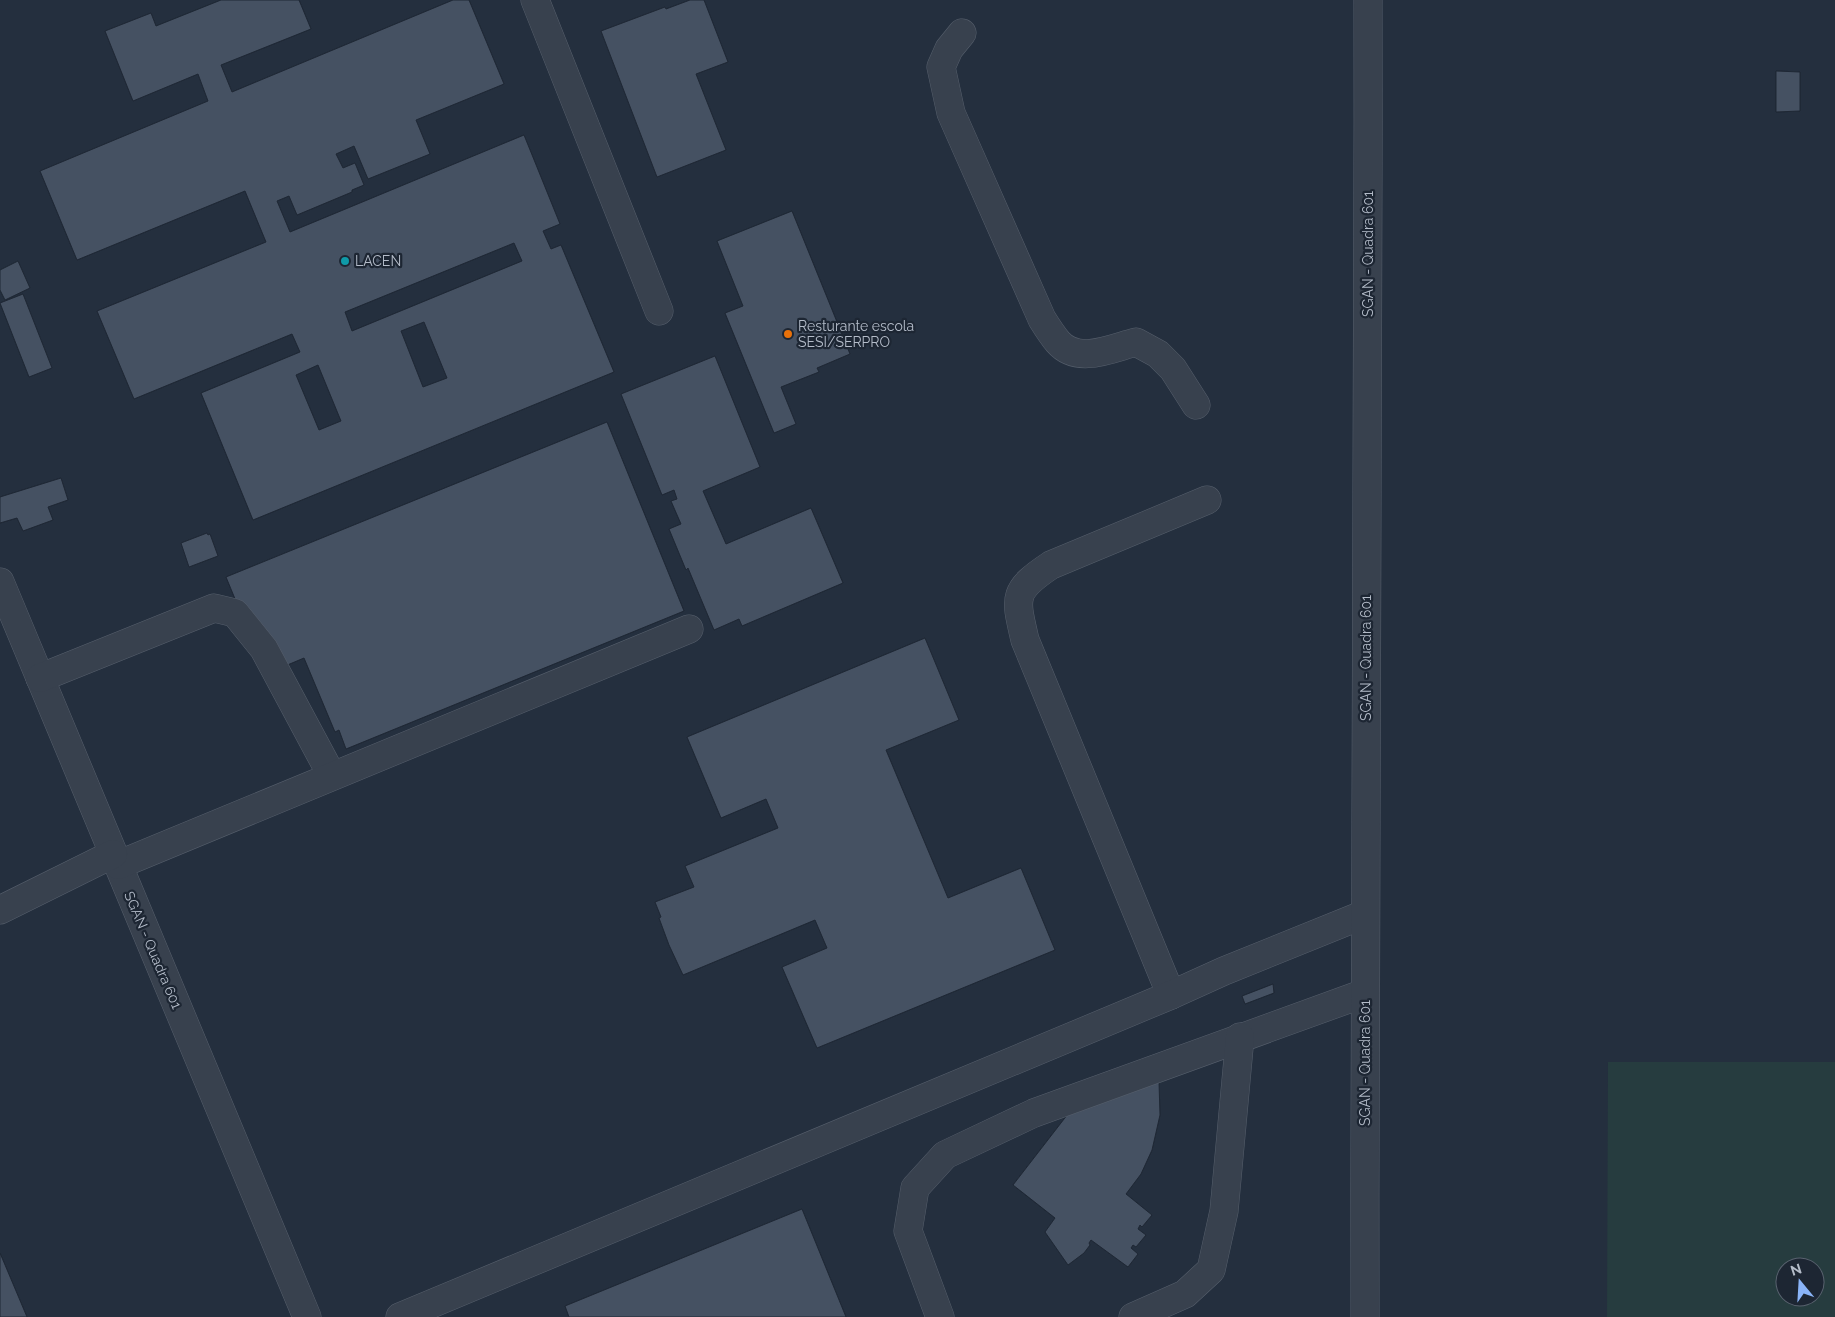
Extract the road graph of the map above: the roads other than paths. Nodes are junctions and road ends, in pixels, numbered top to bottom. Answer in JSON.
{"nodes":[{"id":1,"x":535,"y":0,"type":"edge"},
{"id":2,"x":1368,"y":0,"type":"edge"},
{"id":3,"x":962,"y":33,"type":"dead end"},
{"id":4,"x":659,"y":311,"type":"dead end"},
{"id":5,"x":1196,"y":405,"type":"dead end"},
{"id":6,"x":1207,"y":500,"type":"dead end"},
{"id":7,"x":0,"y":582,"type":"edge"},
{"id":8,"x":689,"y":629,"type":"dead end"},
{"id":9,"x":40,"y":678,"type":"junction"},
{"id":10,"x":332,"y":776,"type":"junction"},
{"id":11,"x":116,"y":859,"type":"junction"},
{"id":12,"x":0,"y":910,"type":"edge"},
{"id":13,"x":1365,"y":914,"type":"junction"},
{"id":14,"x":1365,"y":994,"type":"junction"},
{"id":15,"x":1171,"y":995,"type":"junction"},
{"id":16,"x":1240,"y":1037,"type":"junction"},
{"id":17,"x":306,"y":1317,"type":"edge"},
{"id":18,"x":400,"y":1317,"type":"edge"},
{"id":19,"x":940,"y":1317,"type":"edge"},
{"id":20,"x":1133,"y":1317,"type":"edge"},
{"id":21,"x":1365,"y":1317,"type":"edge"}],
"edges":[{"from":1,"to":4,"type":"street"},
{"from":2,"to":13,"type":"street","name":"SGAN - Quadra 601"},
{"from":3,"to":5,"type":"street"},
{"from":6,"to":15,"type":"street"},
{"from":7,"to":9,"type":"street","name":"SGAN - Quadra 601"},
{"from":8,"to":10,"type":"street"},
{"from":9,"to":10,"type":"street"},
{"from":9,"to":11,"type":"street","name":"SGAN - Quadra 601"},
{"from":10,"to":11,"type":"street"},
{"from":11,"to":12,"type":"street"},
{"from":11,"to":17,"type":"street","name":"SGAN - Quadra 601"},
{"from":13,"to":14,"type":"street","name":"SGAN - Quadra 601"},
{"from":13,"to":15,"type":"street"},
{"from":14,"to":16,"type":"street"},
{"from":14,"to":21,"type":"street","name":"SGAN - Quadra 601"},
{"from":15,"to":18,"type":"street"},
{"from":16,"to":19,"type":"street"},
{"from":16,"to":20,"type":"street"}]}
